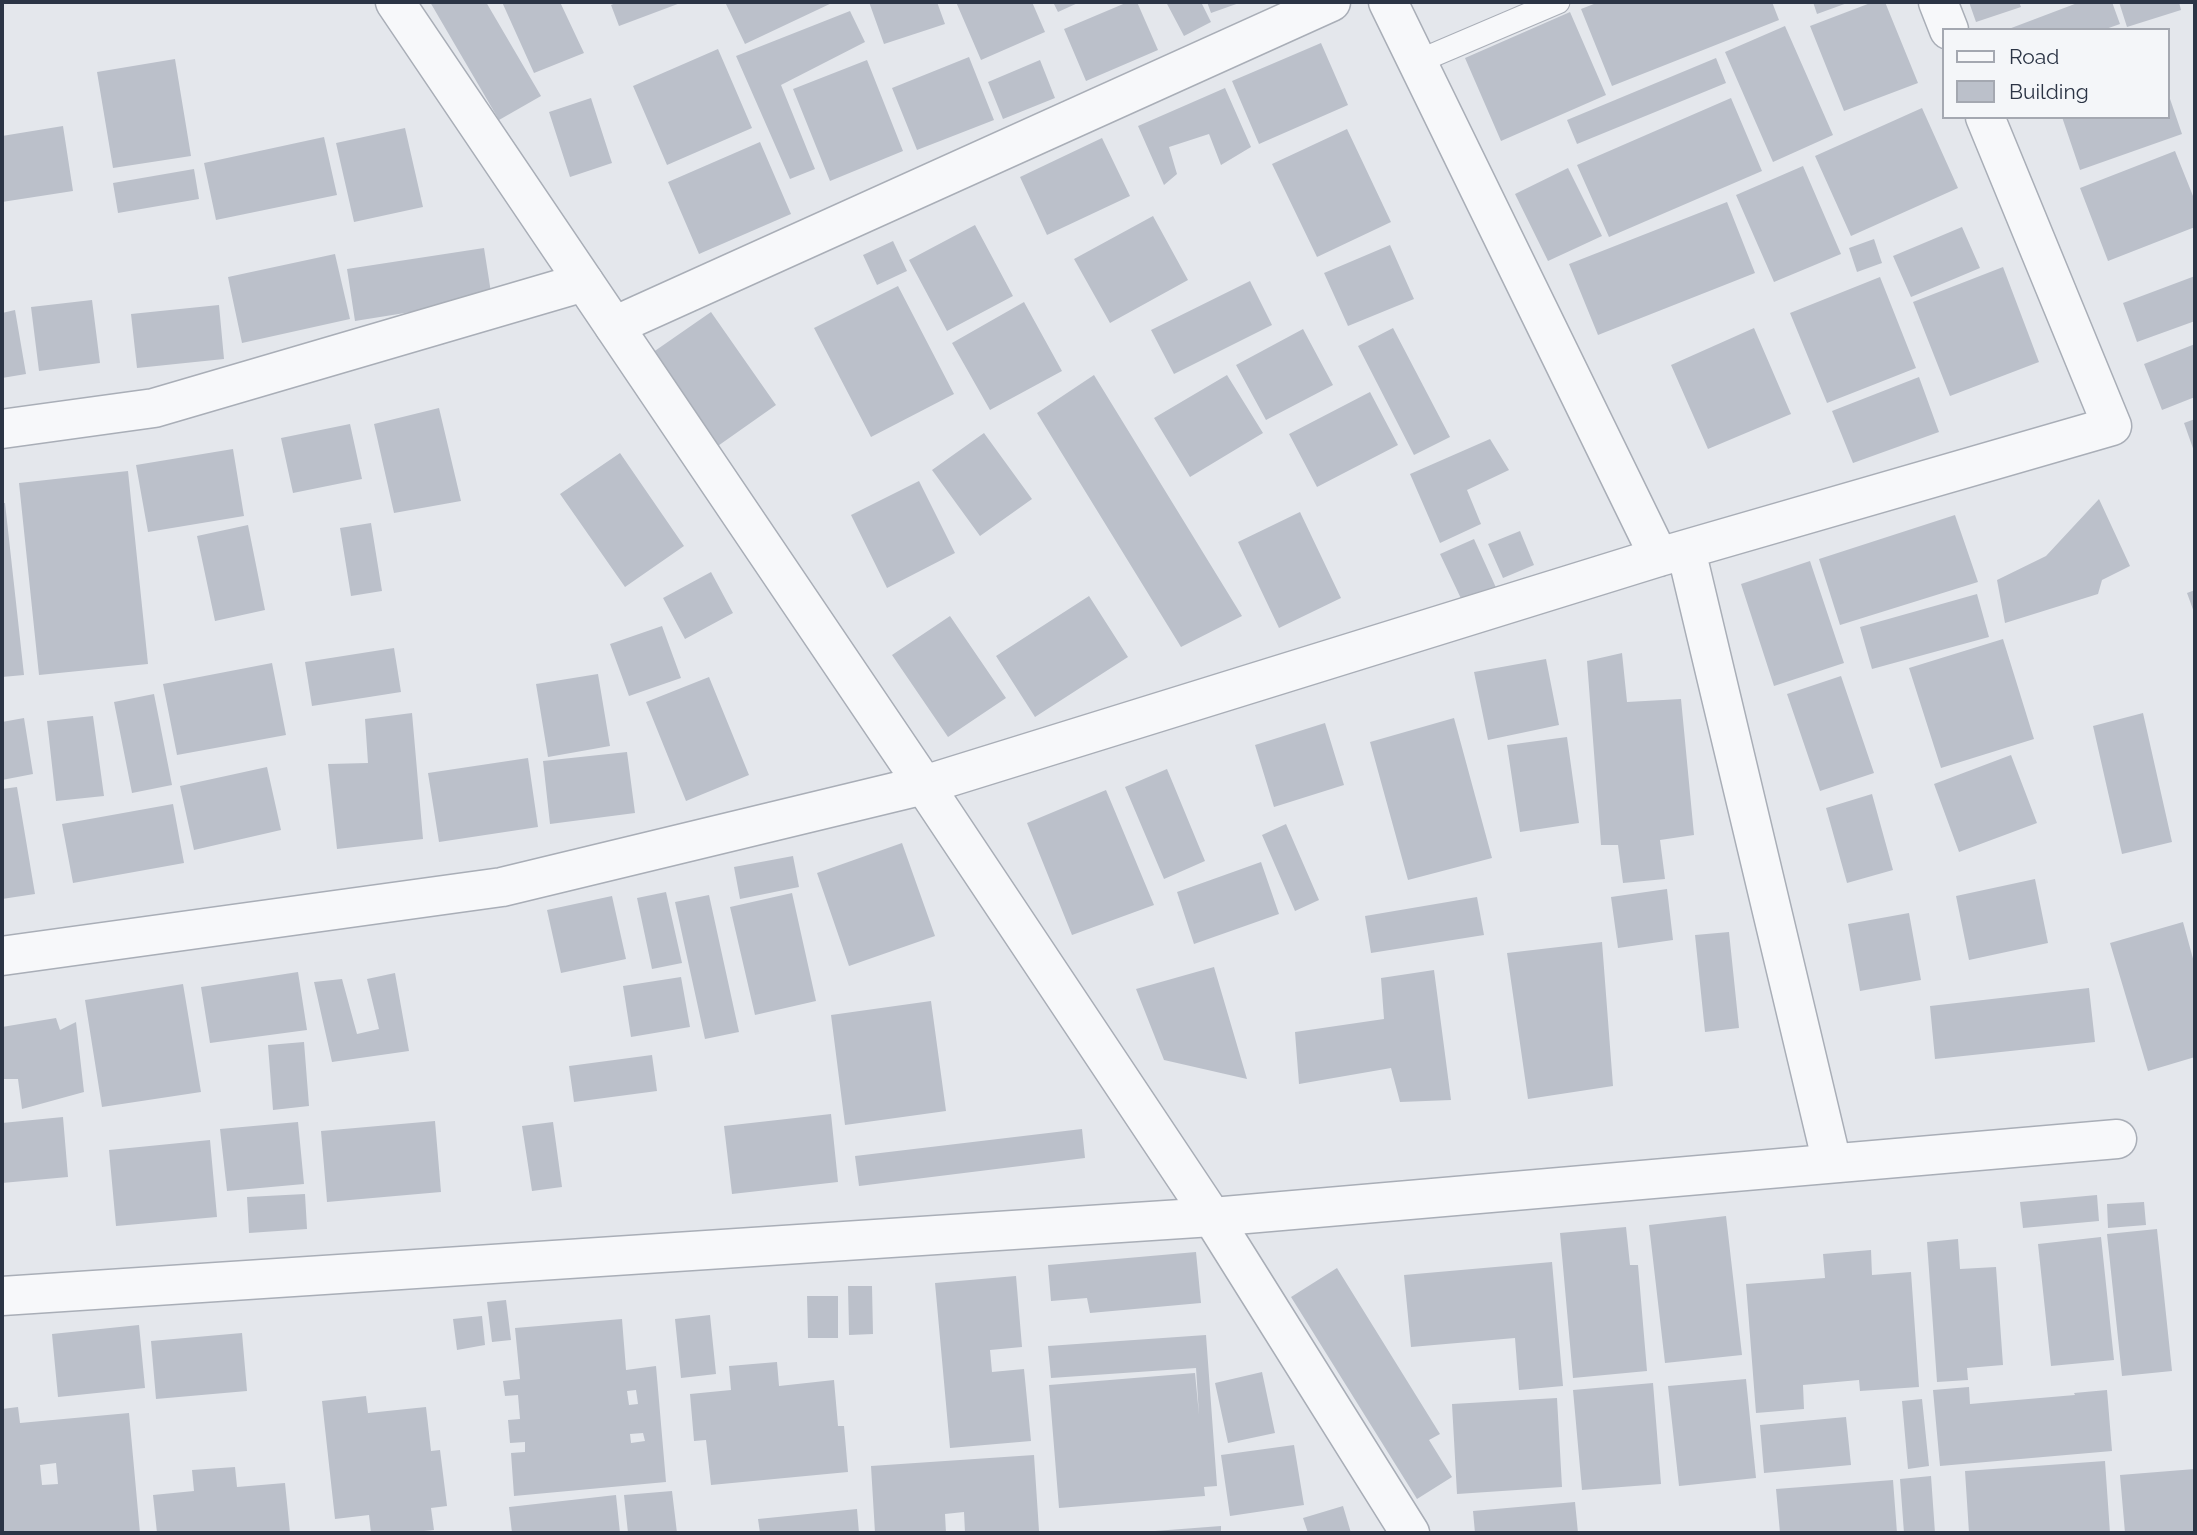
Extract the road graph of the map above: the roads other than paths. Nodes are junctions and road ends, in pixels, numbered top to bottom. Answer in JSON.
{"nodes":[{"id":1,"x":395,"y":2,"type":"edge"},
{"id":2,"x":1332,"y":2,"type":"edge"},
{"id":3,"x":1388,"y":2,"type":"edge"},
{"id":4,"x":1558,"y":2,"type":"edge"},
{"id":5,"x":1938,"y":2,"type":"edge"},
{"id":6,"x":1948,"y":28,"type":"edge"},
{"id":7,"x":1417,"y":62,"type":"junction"},
{"id":8,"x":1986,"y":119,"type":"edge"},
{"id":9,"x":584,"y":282,"type":"junction"},
{"id":10,"x":614,"y":326,"type":"junction"},
{"id":11,"x":2,"y":429,"type":"edge"},
{"id":12,"x":1672,"y":553,"type":"junction"},
{"id":13,"x":924,"y":785,"type":"junction"},
{"id":14,"x":2,"y":956,"type":"edge"},
{"id":15,"x":2117,"y":1139,"type":"dead end"},
{"id":16,"x":1832,"y":1163,"type":"junction"},
{"id":17,"x":1212,"y":1217,"type":"junction"},
{"id":18,"x":2,"y":1296,"type":"edge"},
{"id":19,"x":1410,"y":1533,"type":"edge"}],
"edges":[{"from":1,"to":9,"type":"street"},
{"from":2,"to":10,"type":"street"},
{"from":3,"to":7,"type":"street"},
{"from":4,"to":7,"type":"lane"},
{"from":5,"to":6,"type":"street"},
{"from":7,"to":12,"type":"street"},
{"from":8,"to":12,"type":"street"},
{"from":9,"to":10,"type":"street"},
{"from":9,"to":11,"type":"street"},
{"from":10,"to":13,"type":"street"},
{"from":12,"to":13,"type":"street"},
{"from":12,"to":16,"type":"street"},
{"from":13,"to":14,"type":"street"},
{"from":13,"to":17,"type":"street"},
{"from":15,"to":16,"type":"street"},
{"from":16,"to":17,"type":"street"},
{"from":17,"to":18,"type":"street"},
{"from":17,"to":19,"type":"street"}]}
